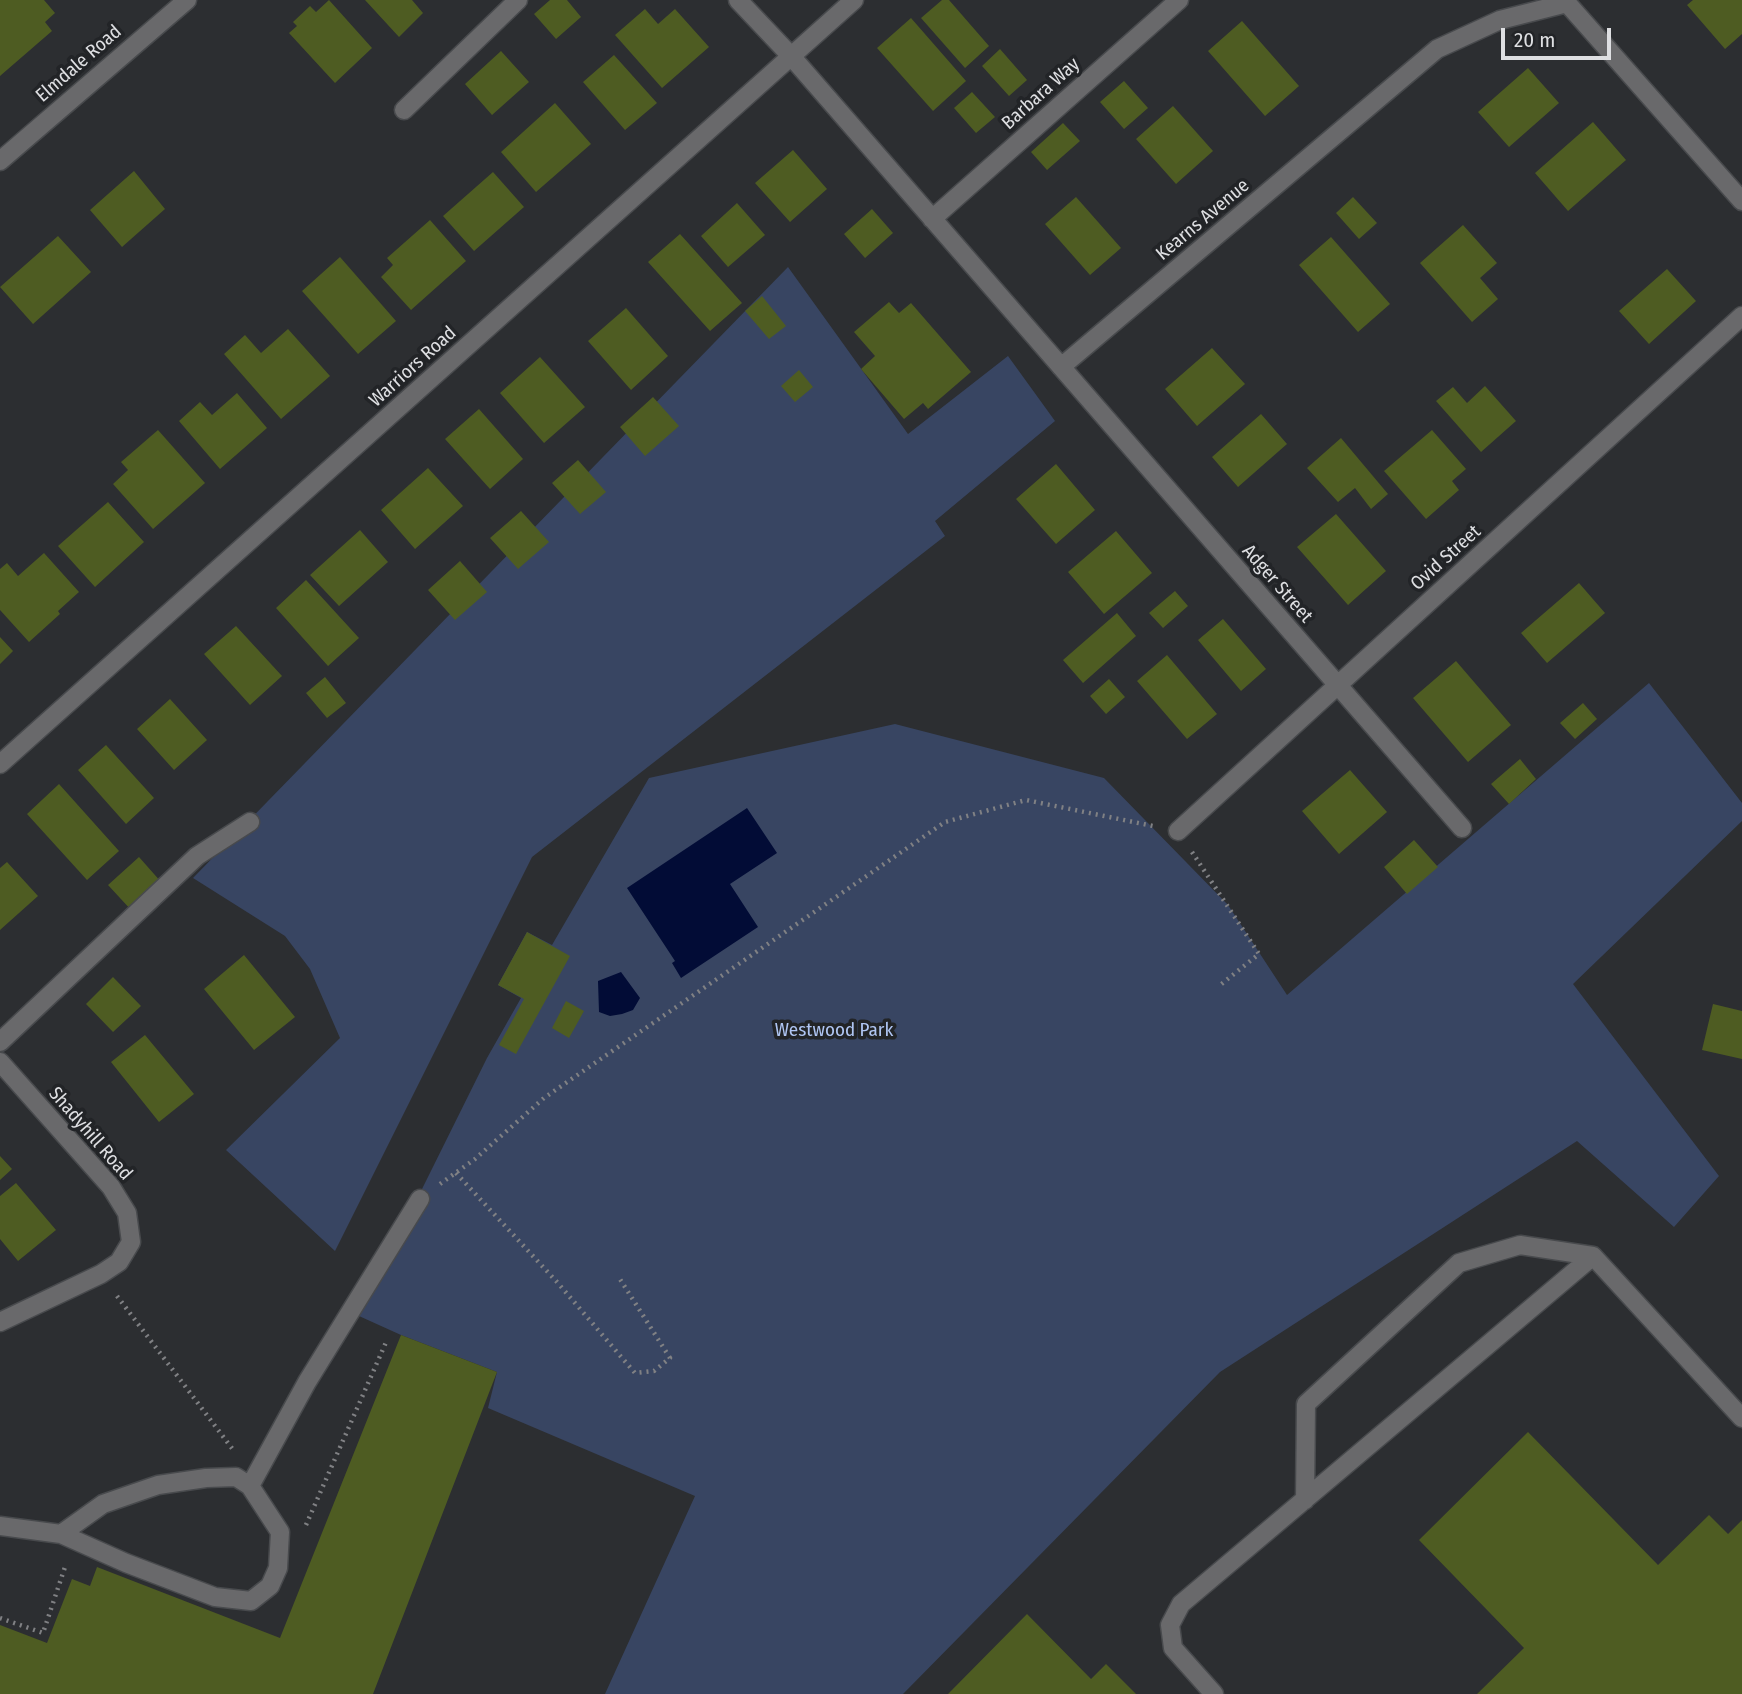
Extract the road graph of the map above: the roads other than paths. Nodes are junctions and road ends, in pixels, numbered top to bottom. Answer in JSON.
{"nodes":[{"id":1,"x":187,"y":0,"type":"edge"},
{"id":2,"x":517,"y":0,"type":"edge"},
{"id":3,"x":738,"y":0,"type":"edge"},
{"id":4,"x":853,"y":0,"type":"edge"},
{"id":5,"x":1179,"y":0,"type":"edge"},
{"id":6,"x":1568,"y":1,"type":"edge"},
{"id":7,"x":791,"y":56,"type":"junction"},
{"id":8,"x":404,"y":110,"type":"dead end"},
{"id":9,"x":0,"y":161,"type":"edge"},
{"id":10,"x":1742,"y":201,"type":"edge"},
{"id":11,"x":932,"y":219,"type":"junction"},
{"id":12,"x":1742,"y":316,"type":"edge"},
{"id":13,"x":1061,"y":368,"type":"junction"},
{"id":14,"x":1338,"y":686,"type":"junction"},
{"id":15,"x":0,"y":764,"type":"edge"},
{"id":16,"x":250,"y":822,"type":"dead end"},
{"id":17,"x":1462,"y":828,"type":"dead end"},
{"id":18,"x":1178,"y":831,"type":"road end"},
{"id":19,"x":0,"y":1042,"type":"edge"},
{"id":20,"x":0,"y":1062,"type":"edge"},
{"id":21,"x":420,"y":1199,"type":"road end"},
{"id":22,"x":1593,"y":1256,"type":"junction"},
{"id":23,"x":0,"y":1322,"type":"edge"},
{"id":24,"x":1742,"y":1418,"type":"edge"},
{"id":25,"x":250,"y":1486,"type":"junction"},
{"id":26,"x":1305,"y":1500,"type":"junction"},
{"id":27,"x":0,"y":1526,"type":"edge"},
{"id":28,"x":61,"y":1534,"type":"junction"},
{"id":29,"x":1214,"y":1694,"type":"edge"}],
"edges":[{"from":1,"to":9,"type":"street","name":"Elmdale Road"},
{"from":2,"to":8,"type":"street"},
{"from":3,"to":7,"type":"street"},
{"from":4,"to":7,"type":"street","name":"Warriors Road"},
{"from":5,"to":11,"type":"street","name":"Barbara Way"},
{"from":6,"to":10,"type":"street","name":"Kearns Avenue"},
{"from":6,"to":13,"type":"street","name":"Kearns Avenue"},
{"from":7,"to":11,"type":"street"},
{"from":7,"to":15,"type":"street","name":"Warriors Road"},
{"from":11,"to":13,"type":"street"},
{"from":12,"to":14,"type":"street","name":"Ovid Street"},
{"from":13,"to":14,"type":"street","name":"Adger Street"},
{"from":14,"to":17,"type":"street","name":"Adger Street"},
{"from":14,"to":18,"type":"street","name":"Ovid Street"},
{"from":16,"to":19,"type":"street"},
{"from":20,"to":23,"type":"street","name":"Shadyhill Road"},
{"from":21,"to":25,"type":"street"},
{"from":22,"to":24,"type":"street"},
{"from":22,"to":26,"type":"street"},
{"from":22,"to":26,"type":"street"},
{"from":25,"to":28,"type":"street"},
{"from":25,"to":28,"type":"street"},
{"from":26,"to":29,"type":"street"},
{"from":27,"to":28,"type":"street"}]}
